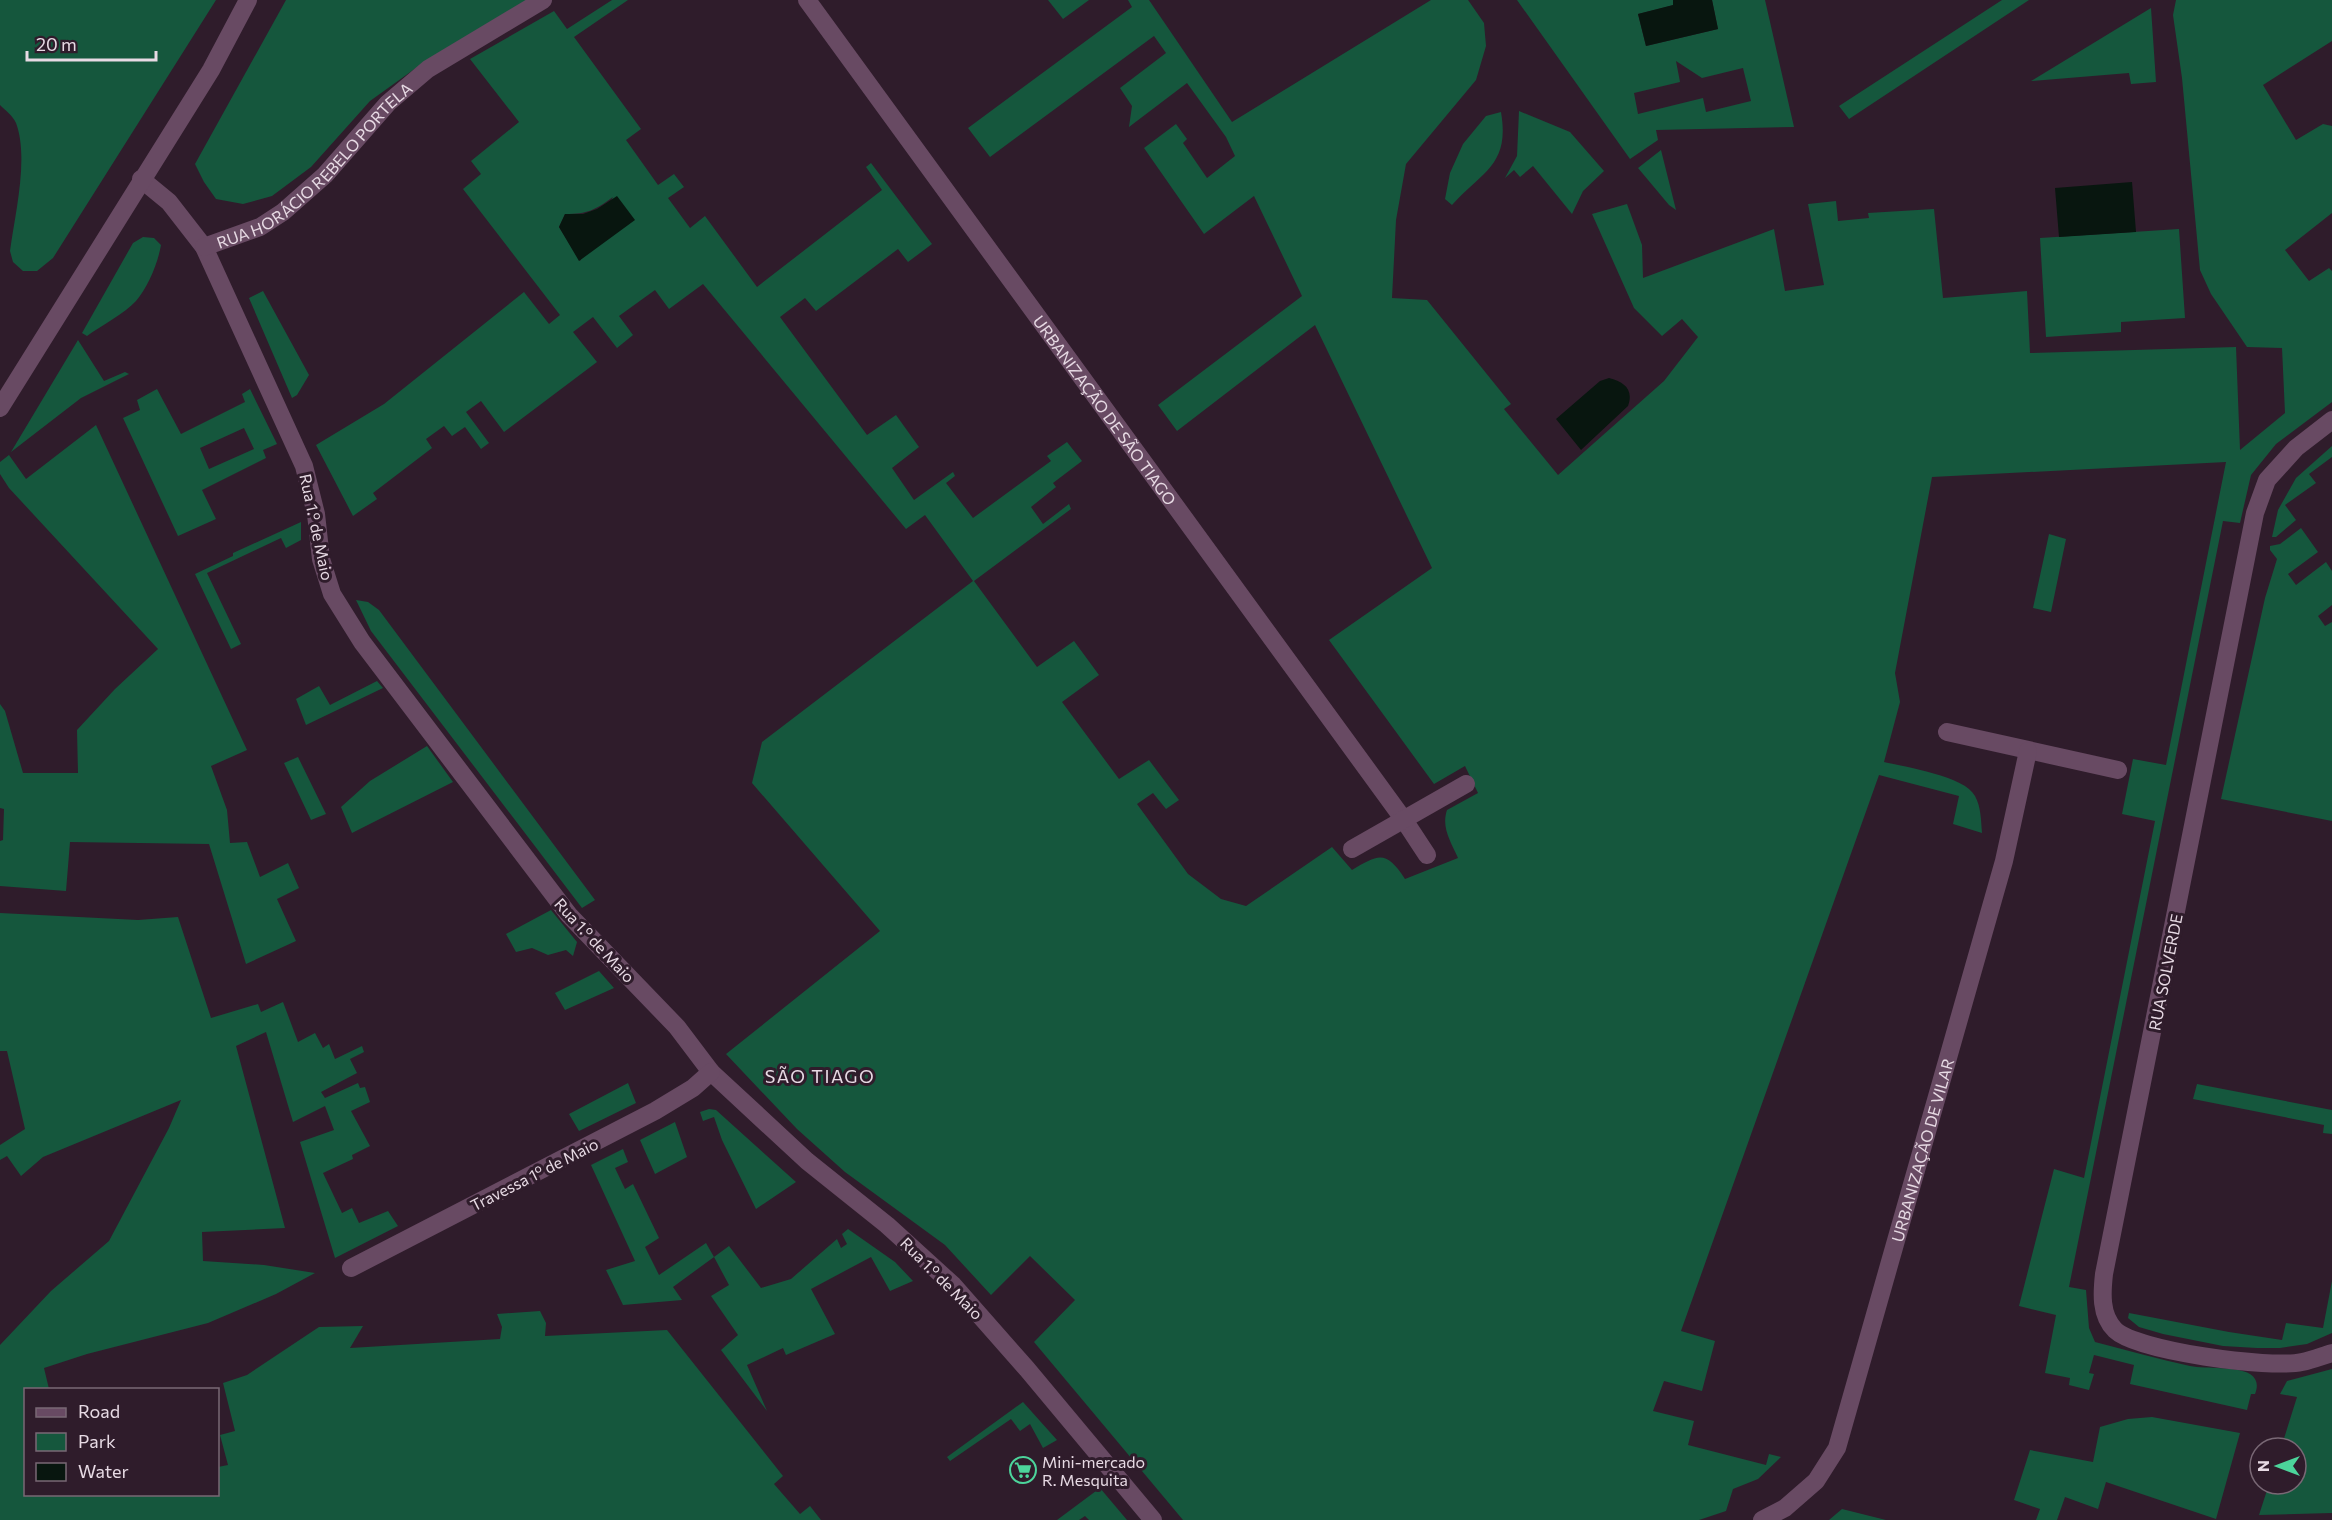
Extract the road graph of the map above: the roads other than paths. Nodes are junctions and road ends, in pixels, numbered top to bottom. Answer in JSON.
{"nodes":[{"id":1,"x":248,"y":0,"type":"edge"},
{"id":2,"x":543,"y":0,"type":"edge"},
{"id":3,"x":807,"y":0,"type":"edge"},
{"id":4,"x":141,"y":179,"type":"junction"},
{"id":5,"x":204,"y":247,"type":"junction"},
{"id":6,"x":0,"y":408,"type":"edge"},
{"id":7,"x":2332,"y":420,"type":"edge"},
{"id":8,"x":1947,"y":732,"type":"dead end"},
{"id":9,"x":2028,"y":751,"type":"junction"},
{"id":10,"x":2118,"y":770,"type":"dead end"},
{"id":11,"x":1466,"y":784,"type":"dead end"},
{"id":12,"x":1404,"y":820,"type":"junction"},
{"id":13,"x":1352,"y":849,"type":"dead end"},
{"id":14,"x":1427,"y":855,"type":"dead end"},
{"id":15,"x":711,"y":1072,"type":"junction"},
{"id":16,"x":351,"y":1268,"type":"dead end"},
{"id":17,"x":2332,"y":1353,"type":"edge"},
{"id":18,"x":1153,"y":1520,"type":"edge"},
{"id":19,"x":1762,"y":1520,"type":"edge"}],
"edges":[{"from":1,"to":4,"type":"street"},
{"from":2,"to":5,"type":"street","name":"RUA HORÁCIO REBELO PORTELA"},
{"from":3,"to":12,"type":"street","name":"URBANIZAÇÃO DE SÃO TIAGO"},
{"from":4,"to":5,"type":"street","name":"RUA HORÁCIO REBELO PORTELA"},
{"from":4,"to":6,"type":"street"},
{"from":5,"to":15,"type":"street","name":"Rua 1.º de Maio"},
{"from":7,"to":17,"type":"street","name":"RUA SOLVERDE"},
{"from":8,"to":9,"type":"street"},
{"from":9,"to":10,"type":"street"},
{"from":9,"to":19,"type":"street","name":"URBANIZAÇÃO DE VILAR"},
{"from":11,"to":12,"type":"street"},
{"from":12,"to":13,"type":"street"},
{"from":12,"to":14,"type":"street","name":"URBANIZAÇÃO DE SÃO TIAGO"},
{"from":15,"to":16,"type":"street","name":"Travessa 1º de Maio"},
{"from":15,"to":18,"type":"street","name":"Rua 1.º de Maio"}]}
